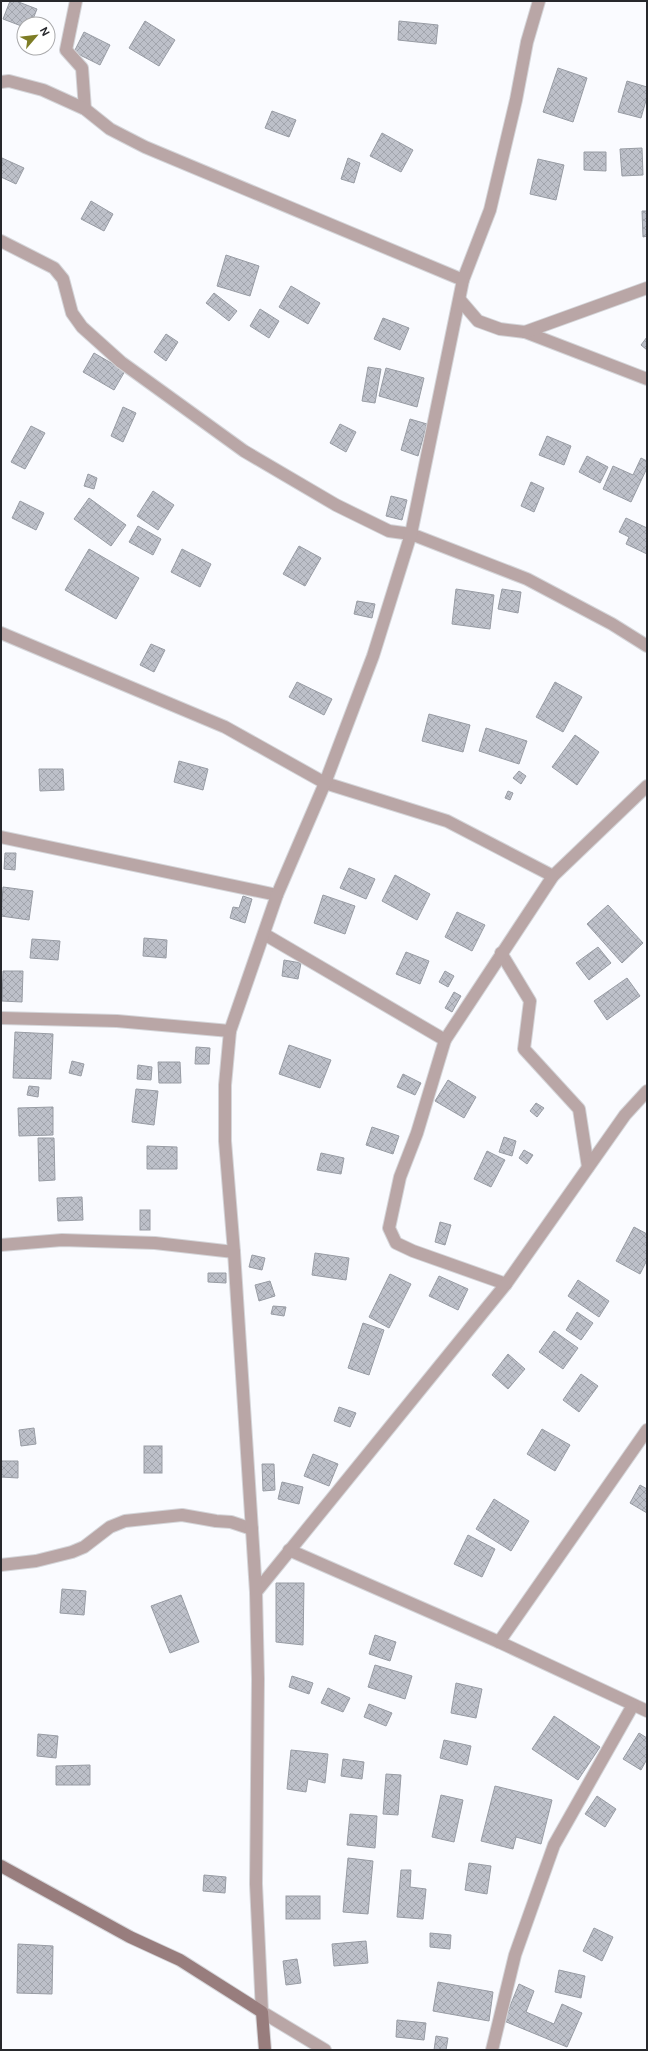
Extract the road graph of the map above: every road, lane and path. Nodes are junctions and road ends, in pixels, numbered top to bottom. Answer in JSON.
{"nodes":[{"id":1,"x":76,"y":1,"type":"edge"},
{"id":2,"x":539,"y":1,"type":"edge"},
{"id":3,"x":1,"y":82,"type":"edge"},
{"id":4,"x":85,"y":109,"type":"junction"},
{"id":5,"x":1,"y":241,"type":"edge"},
{"id":6,"x":463,"y":280,"type":"junction"},
{"id":7,"x":647,"y":288,"type":"edge"},
{"id":8,"x":460,"y":300,"type":"junction"},
{"id":9,"x":525,"y":332,"type":"junction"},
{"id":10,"x":647,"y":380,"type":"edge"},
{"id":11,"x":411,"y":534,"type":"junction"},
{"id":12,"x":1,"y":633,"type":"edge"},
{"id":13,"x":647,"y":646,"type":"edge"},
{"id":14,"x":325,"y":783,"type":"junction"},
{"id":15,"x":647,"y":786,"type":"edge"},
{"id":16,"x":1,"y":837,"type":"edge"},
{"id":17,"x":553,"y":876,"type":"junction"},
{"id":18,"x":277,"y":895,"type":"junction"},
{"id":19,"x":264,"y":934,"type":"junction"},
{"id":20,"x":501,"y":953,"type":"junction"},
{"id":21,"x":1,"y":1018,"type":"edge"},
{"id":22,"x":230,"y":1031,"type":"junction"},
{"id":23,"x":445,"y":1040,"type":"junction"},
{"id":24,"x":647,"y":1092,"type":"edge"},
{"id":25,"x":588,"y":1166,"type":"junction"},
{"id":26,"x":1,"y":1245,"type":"edge"},
{"id":27,"x":234,"y":1252,"type":"junction"},
{"id":28,"x":506,"y":1284,"type":"junction"},
{"id":29,"x":647,"y":1430,"type":"edge"},
{"id":30,"x":252,"y":1529,"type":"junction"},
{"id":31,"x":289,"y":1550,"type":"junction"},
{"id":32,"x":1,"y":1565,"type":"edge"},
{"id":33,"x":256,"y":1592,"type":"junction"},
{"id":34,"x":499,"y":1642,"type":"junction"},
{"id":35,"x":633,"y":1705,"type":"junction"},
{"id":36,"x":647,"y":1711,"type":"edge"},
{"id":37,"x":1,"y":1866,"type":"edge"},
{"id":38,"x":262,"y":2012,"type":"junction"},
{"id":39,"x":265,"y":2050,"type":"edge"},
{"id":40,"x":325,"y":2050,"type":"edge"},
{"id":41,"x":492,"y":2050,"type":"edge"}],
"edges":[{"from":1,"to":4,"type":"street"},
{"from":2,"to":6,"type":"street"},
{"from":3,"to":4,"type":"street"},
{"from":4,"to":6,"type":"street"},
{"from":5,"to":11,"type":"street"},
{"from":6,"to":8,"type":"street"},
{"from":7,"to":9,"type":"street"},
{"from":8,"to":9,"type":"street"},
{"from":8,"to":11,"type":"street"},
{"from":9,"to":10,"type":"street"},
{"from":11,"to":13,"type":"street"},
{"from":11,"to":14,"type":"street"},
{"from":12,"to":14,"type":"street"},
{"from":14,"to":17,"type":"street"},
{"from":14,"to":18,"type":"street"},
{"from":15,"to":17,"type":"street"},
{"from":16,"to":18,"type":"street"},
{"from":17,"to":20,"type":"street"},
{"from":18,"to":19,"type":"street"},
{"from":19,"to":22,"type":"street"},
{"from":19,"to":23,"type":"street"},
{"from":20,"to":23,"type":"street"},
{"from":20,"to":25,"type":"street"},
{"from":21,"to":22,"type":"street"},
{"from":22,"to":27,"type":"street"},
{"from":23,"to":28,"type":"street"},
{"from":24,"to":25,"type":"street"},
{"from":25,"to":28,"type":"street"},
{"from":26,"to":27,"type":"street"},
{"from":27,"to":30,"type":"street"},
{"from":28,"to":31,"type":"street"},
{"from":29,"to":34,"type":"street"},
{"from":30,"to":32,"type":"street"},
{"from":30,"to":33,"type":"street"},
{"from":31,"to":33,"type":"street"},
{"from":31,"to":34,"type":"street"},
{"from":33,"to":38,"type":"street"},
{"from":34,"to":35,"type":"street"},
{"from":35,"to":36,"type":"street"},
{"from":35,"to":41,"type":"street"},
{"from":37,"to":38,"type":"street"},
{"from":38,"to":39,"type":"street"},
{"from":38,"to":40,"type":"street"}]}
